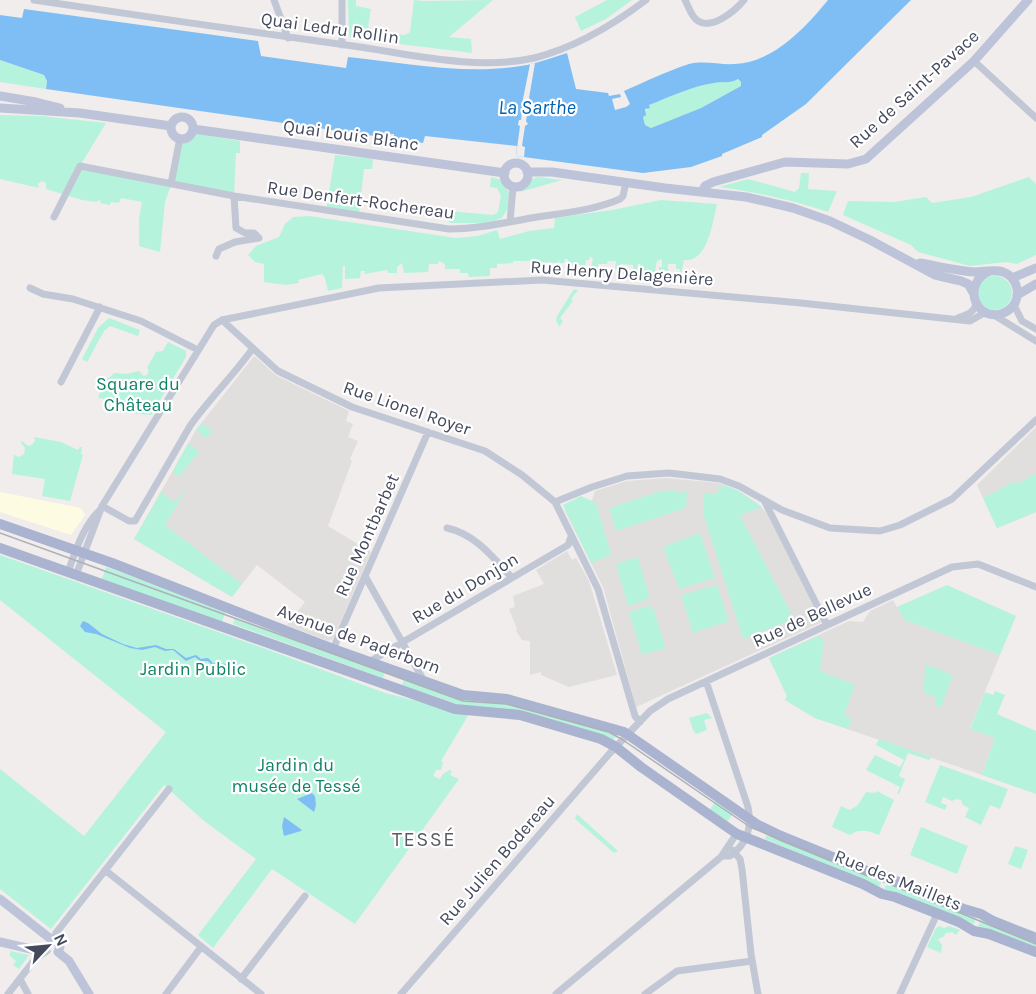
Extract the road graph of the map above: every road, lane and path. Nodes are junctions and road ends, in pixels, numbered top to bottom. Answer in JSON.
{"nodes":[{"id":1,"x":34,"y":0,"type":"edge"},
{"id":2,"x":274,"y":0,"type":"edge"},
{"id":3,"x":342,"y":0,"type":"edge"},
{"id":4,"x":646,"y":0,"type":"edge"},
{"id":5,"x":685,"y":0,"type":"edge"},
{"id":6,"x":744,"y":0,"type":"edge"},
{"id":7,"x":1028,"y":0,"type":"edge"},
{"id":8,"x":288,"y":38,"type":"junction"},
{"id":9,"x":342,"y":45,"type":"junction"},
{"id":10,"x":974,"y":61,"type":"junction"},
{"id":11,"x":0,"y":96,"type":"edge"},
{"id":12,"x":0,"y":108,"type":"edge"},
{"id":13,"x":80,"y":112,"type":"junction"},
{"id":14,"x":1036,"y":118,"type":"edge"},
{"id":15,"x":171,"y":126,"type":"junction"},
{"id":16,"x":193,"y":129,"type":"junction"},
{"id":17,"x":180,"y":138,"type":"junction"},
{"id":18,"x":527,"y":172,"type":"junction"},
{"id":19,"x":505,"y":173,"type":"junction"},
{"id":20,"x":626,"y":182,"type":"junction"},
{"id":21,"x":171,"y":184,"type":"junction"},
{"id":22,"x":513,"y":187,"type":"junction"},
{"id":23,"x":702,"y":192,"type":"junction"},
{"id":24,"x":234,"y":196,"type":"junction"},
{"id":25,"x":54,"y":217,"type":"dead end"},
{"id":26,"x":510,"y":222,"type":"junction"},
{"id":27,"x":216,"y":256,"type":"dead end"},
{"id":28,"x":912,"y":261,"type":"junction"},
{"id":29,"x":1036,"y":268,"type":"edge"},
{"id":30,"x":990,"y":271,"type":"junction"},
{"id":31,"x":1012,"y":278,"type":"junction"},
{"id":32,"x":1036,"y":284,"type":"edge"},
{"id":33,"x":30,"y":288,"type":"dead end"},
{"id":34,"x":975,"y":299,"type":"junction"},
{"id":35,"x":1016,"y":300,"type":"junction"},
{"id":36,"x":100,"y":307,"type":"junction"},
{"id":37,"x":990,"y":314,"type":"junction"},
{"id":38,"x":955,"y":319,"type":"junction"},
{"id":39,"x":222,"y":320,"type":"junction"},
{"id":40,"x":1036,"y":329,"type":"edge"},
{"id":41,"x":1036,"y":341,"type":"edge"},
{"id":42,"x":253,"y":348,"type":"junction"},
{"id":43,"x":198,"y":350,"type":"junction"},
{"id":44,"x":61,"y":382,"type":"dead end"},
{"id":45,"x":1036,"y":420,"type":"edge"},
{"id":46,"x":428,"y":432,"type":"junction"},
{"id":47,"x":765,"y":501,"type":"junction"},
{"id":48,"x":555,"y":502,"type":"junction"},
{"id":49,"x":101,"y":508,"type":"junction"},
{"id":50,"x":0,"y":524,"type":"edge"},
{"id":51,"x":447,"y":528,"type":"dead end"},
{"id":52,"x":571,"y":537,"type":"junction"},
{"id":53,"x":0,"y":548,"type":"edge"},
{"id":54,"x":80,"y":552,"type":"junction"},
{"id":55,"x":72,"y":573,"type":"junction"},
{"id":56,"x":365,"y":576,"type":"junction"},
{"id":57,"x":512,"y":578,"type":"junction"},
{"id":58,"x":1036,"y":588,"type":"edge"},
{"id":59,"x":827,"y":625,"type":"junction"},
{"id":60,"x":403,"y":642,"type":"junction"},
{"id":61,"x":333,"y":649,"type":"junction"},
{"id":62,"x":369,"y":662,"type":"junction"},
{"id":63,"x":706,"y":681,"type":"junction"},
{"id":64,"x":425,"y":682,"type":"junction"},
{"id":65,"x":640,"y":722,"type":"junction"},
{"id":66,"x":629,"y":734,"type":"junction"},
{"id":67,"x":616,"y":747,"type":"junction"},
{"id":68,"x":169,"y":789,"type":"dead end"},
{"id":69,"x":750,"y":819,"type":"junction"},
{"id":70,"x":731,"y":837,"type":"junction"},
{"id":71,"x":747,"y":838,"type":"junction"},
{"id":72,"x":735,"y":853,"type":"junction"},
{"id":73,"x":723,"y":856,"type":"junction"},
{"id":74,"x":105,"y":870,"type":"junction"},
{"id":75,"x":305,"y":896,"type":"dead end"},
{"id":76,"x":0,"y":899,"type":"edge"},
{"id":77,"x":937,"y":914,"type":"junction"},
{"id":78,"x":1036,"y":938,"type":"edge"},
{"id":79,"x":0,"y":942,"type":"edge"},
{"id":80,"x":50,"y":945,"type":"junction"},
{"id":81,"x":201,"y":947,"type":"junction"},
{"id":82,"x":1036,"y":952,"type":"edge"},
{"id":83,"x":752,"y":961,"type":"junction"},
{"id":84,"x":20,"y":979,"type":"junction"},
{"id":85,"x":241,"y":979,"type":"junction"},
{"id":86,"x":8,"y":994,"type":"edge"},
{"id":87,"x":28,"y":994,"type":"edge"},
{"id":88,"x":89,"y":994,"type":"edge"},
{"id":89,"x":166,"y":994,"type":"edge"},
{"id":90,"x":261,"y":994,"type":"edge"},
{"id":91,"x":401,"y":994,"type":"edge"},
{"id":92,"x":556,"y":994,"type":"edge"},
{"id":93,"x":645,"y":994,"type":"edge"},
{"id":94,"x":758,"y":994,"type":"edge"},
{"id":95,"x":900,"y":994,"type":"edge"}],
"edges":[{"from":1,"to":8,"type":"street","name":"Quai Ledru Rollin"},
{"from":2,"to":8,"type":"street"},
{"from":3,"to":9,"type":"street"},
{"from":4,"to":9,"type":"street","name":"Quai Ledru Rollin"},
{"from":5,"to":6,"type":"street"},
{"from":7,"to":10,"type":"main road","name":"Rue de Saint-Pavace"},
{"from":8,"to":9,"type":"street","name":"Quai Ledru Rollin"},
{"from":10,"to":14,"type":"street"},
{"from":10,"to":23,"type":"main road","name":"Rue de Saint-Pavace"},
{"from":11,"to":13,"type":"main road","name":"Quai Louis Blanc"},
{"from":12,"to":13,"type":"main road","name":"Quai Louis Blanc"},
{"from":13,"to":15,"type":"main road","name":"Quai Louis Blanc"},
{"from":15,"to":16,"type":"main road","name":"Quai Louis Blanc"},
{"from":15,"to":17,"type":"main road"},
{"from":16,"to":17,"type":"main road"},
{"from":16,"to":19,"type":"main road","name":"Quai Louis Blanc"},
{"from":17,"to":21,"type":"street"},
{"from":18,"to":19,"type":"main road","name":"Quai Louis Blanc"},
{"from":18,"to":20,"type":"main road","name":"Quai Louis Blanc"},
{"from":18,"to":22,"type":"main road"},
{"from":19,"to":22,"type":"main road"},
{"from":20,"to":23,"type":"main road","name":"Quai Louis Blanc"},
{"from":20,"to":26,"type":"street","name":"Rue Denfert-Rochereau"},
{"from":21,"to":24,"type":"street","name":"Rue Denfert-Rochereau"},
{"from":21,"to":25,"type":"street","name":"Rue Denfert-Rochereau"},
{"from":22,"to":26,"type":"street"},
{"from":23,"to":28,"type":"main road","name":"Quai Louis Blanc"},
{"from":24,"to":26,"type":"street","name":"Rue Denfert-Rochereau"},
{"from":24,"to":27,"type":"street"},
{"from":28,"to":30,"type":"main road"},
{"from":28,"to":34,"type":"main road"},
{"from":29,"to":31,"type":"main road"},
{"from":30,"to":31,"type":"main road"},
{"from":30,"to":34,"type":"main road"},
{"from":31,"to":35,"type":"main road"},
{"from":32,"to":35,"type":"main road"},
{"from":33,"to":36,"type":"street"},
{"from":34,"to":37,"type":"main road"},
{"from":34,"to":38,"type":"street"},
{"from":35,"to":37,"type":"main road"},
{"from":35,"to":40,"type":"street"},
{"from":36,"to":43,"type":"street"},
{"from":36,"to":44,"type":"street"},
{"from":37,"to":38,"type":"street","name":"Rue Henry Delagenière"},
{"from":37,"to":41,"type":"street"},
{"from":38,"to":39,"type":"street","name":"Rue Henry Delagenière"},
{"from":39,"to":42,"type":"street","name":"Rue Lionel Royer"},
{"from":39,"to":43,"type":"street"},
{"from":42,"to":46,"type":"street","name":"Rue Lionel Royer"},
{"from":42,"to":49,"type":"street"},
{"from":43,"to":49,"type":"street"},
{"from":45,"to":47,"type":"street"},
{"from":46,"to":48,"type":"street","name":"Rue Lionel Royer"},
{"from":46,"to":56,"type":"street","name":"Rue Montbarbet"},
{"from":47,"to":48,"type":"street"},
{"from":47,"to":59,"type":"street"},
{"from":48,"to":52,"type":"street"},
{"from":49,"to":54,"type":"street"},
{"from":50,"to":54,"type":"main road","name":"Avenue de Paderborn"},
{"from":51,"to":57,"type":"street"},
{"from":52,"to":57,"type":"street","name":"Rue du Donjon"},
{"from":52,"to":65,"type":"street"},
{"from":53,"to":55,"type":"main road","name":"Avenue de Paderborn"},
{"from":54,"to":55,"type":"street"},
{"from":54,"to":61,"type":"main road","name":"Avenue de Paderborn"},
{"from":55,"to":67,"type":"main road","name":"Avenue de Paderborn"},
{"from":56,"to":60,"type":"street"},
{"from":56,"to":61,"type":"street","name":"Rue Montbarbet"},
{"from":57,"to":60,"type":"street","name":"Rue du Donjon"},
{"from":58,"to":59,"type":"street","name":"Rue de Bellevue"},
{"from":59,"to":63,"type":"street","name":"Rue de Bellevue"},
{"from":60,"to":62,"type":"street","name":"Rue du Donjon"},
{"from":60,"to":64,"type":"street"},
{"from":61,"to":62,"type":"main road","name":"Avenue de Paderborn"},
{"from":62,"to":64,"type":"main road","name":"Avenue de Paderborn"},
{"from":63,"to":65,"type":"street","name":"Rue de Bellevue"},
{"from":63,"to":69,"type":"street"},
{"from":64,"to":66,"type":"main road","name":"Avenue de Paderborn"},
{"from":65,"to":66,"type":"street","name":"Rue de Bellevue"},
{"from":66,"to":67,"type":"street","name":"Rue de Bellevue"},
{"from":66,"to":69,"type":"main road","name":"Rue des Maillets"},
{"from":67,"to":70,"type":"main road","name":"Rue des Maillets"},
{"from":67,"to":91,"type":"street","name":"Rue Julien Bodereau"},
{"from":68,"to":74,"type":"street"},
{"from":69,"to":71,"type":"street"},
{"from":69,"to":78,"type":"main road","name":"Rue des Maillets"},
{"from":70,"to":71,"type":"main road","name":"Rue des Maillets"},
{"from":70,"to":72,"type":"street"},
{"from":70,"to":73,"type":"street"},
{"from":71,"to":72,"type":"street"},
{"from":71,"to":77,"type":"main road","name":"Rue des Maillets"},
{"from":72,"to":73,"type":"street"},
{"from":72,"to":83,"type":"street"},
{"from":73,"to":92,"type":"street"},
{"from":74,"to":80,"type":"street"},
{"from":74,"to":81,"type":"street"},
{"from":75,"to":85,"type":"street"},
{"from":76,"to":80,"type":"main road"},
{"from":77,"to":82,"type":"main road","name":"Rue des Maillets"},
{"from":77,"to":95,"type":"street"},
{"from":79,"to":80,"type":"main road"},
{"from":80,"to":84,"type":"street"},
{"from":80,"to":88,"type":"main road"},
{"from":81,"to":85,"type":"street"},
{"from":81,"to":89,"type":"street"},
{"from":83,"to":93,"type":"street"},
{"from":83,"to":94,"type":"street"},
{"from":84,"to":86,"type":"street"},
{"from":84,"to":87,"type":"street"},
{"from":85,"to":90,"type":"street"}]}
